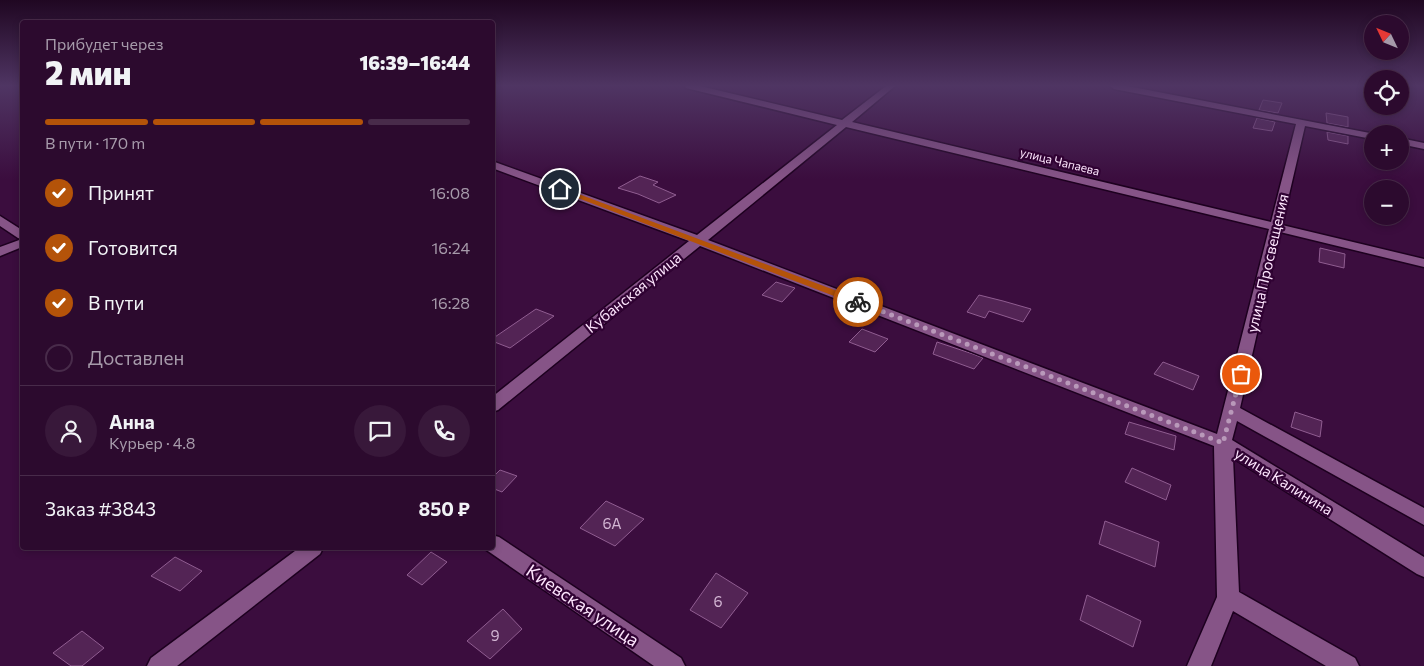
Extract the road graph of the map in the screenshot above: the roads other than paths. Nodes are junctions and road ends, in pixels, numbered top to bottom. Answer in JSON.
{"nodes":[{"id":1,"x":819,"y":117,"type":"edge"},
{"id":2,"x":852,"y":117,"type":"edge"},
{"id":3,"x":1275,"y":117,"type":"edge"},
{"id":4,"x":1301,"y":122,"type":"junction"},
{"id":5,"x":844,"y":123,"type":"junction"},
{"id":6,"x":1364,"y":134,"type":"edge"},
{"id":7,"x":1409,"y":143,"type":"edge"},
{"id":8,"x":1424,"y":146,"type":"edge"},
{"id":9,"x":495,"y":165,"type":"edge"},
{"id":10,"x":0,"y":220,"type":"edge"},
{"id":11,"x":1275,"y":228,"type":"junction"},
{"id":12,"x":20,"y":234,"type":"edge"},
{"id":13,"x":697,"y":240,"type":"junction"},
{"id":14,"x":20,"y":244,"type":"edge"},
{"id":15,"x":0,"y":252,"type":"edge"},
{"id":16,"x":1424,"y":263,"type":"edge"},
{"id":17,"x":495,"y":404,"type":"edge"},
{"id":18,"x":1232,"y":411,"type":"junction"},
{"id":19,"x":1223,"y":443,"type":"junction"},
{"id":20,"x":1424,"y":517,"type":"edge"},
{"id":21,"x":495,"y":545,"type":"edge"},
{"id":22,"x":311,"y":550,"type":"edge"},
{"id":23,"x":1424,"y":568,"type":"edge"},
{"id":24,"x":1228,"y":597,"type":"junction"},
{"id":25,"x":160,"y":666,"type":"edge"},
{"id":26,"x":673,"y":666,"type":"edge"},
{"id":27,"x":1199,"y":666,"type":"edge"},
{"id":28,"x":1347,"y":666,"type":"edge"}],
"edges":[{"from":1,"to":5,"type":"street","name":"улица Чапаева"},
{"from":2,"to":5,"type":"street","name":"Кубанская улица"},
{"from":3,"to":4,"type":"street"},
{"from":4,"to":6,"type":"street"},
{"from":4,"to":11,"type":"street","name":"улица Просвещения"},
{"from":5,"to":11,"type":"street","name":"улица Чапаева"},
{"from":5,"to":13,"type":"street","name":"Кубанская улица"},
{"from":7,"to":8,"type":"street"},
{"from":9,"to":13,"type":"street","name":"улица Калинина"},
{"from":10,"to":12,"type":"street"},
{"from":11,"to":16,"type":"street","name":"улица Чапаева"},
{"from":11,"to":18,"type":"street","name":"улица Просвещения"},
{"from":13,"to":17,"type":"street","name":"Кубанская улица"},
{"from":13,"to":19,"type":"street","name":"улица Калинина"},
{"from":14,"to":15,"type":"street"},
{"from":18,"to":19,"type":"street","name":"улица Просвещения"},
{"from":18,"to":20,"type":"street"},
{"from":19,"to":23,"type":"street","name":"улица Калинина"},
{"from":19,"to":24,"type":"street","name":"улица Просвещения"},
{"from":21,"to":26,"type":"street","name":"Киевская улица"},
{"from":22,"to":25,"type":"street"},
{"from":24,"to":27,"type":"street","name":"улица Просвещения"},
{"from":24,"to":28,"type":"street"}]}
